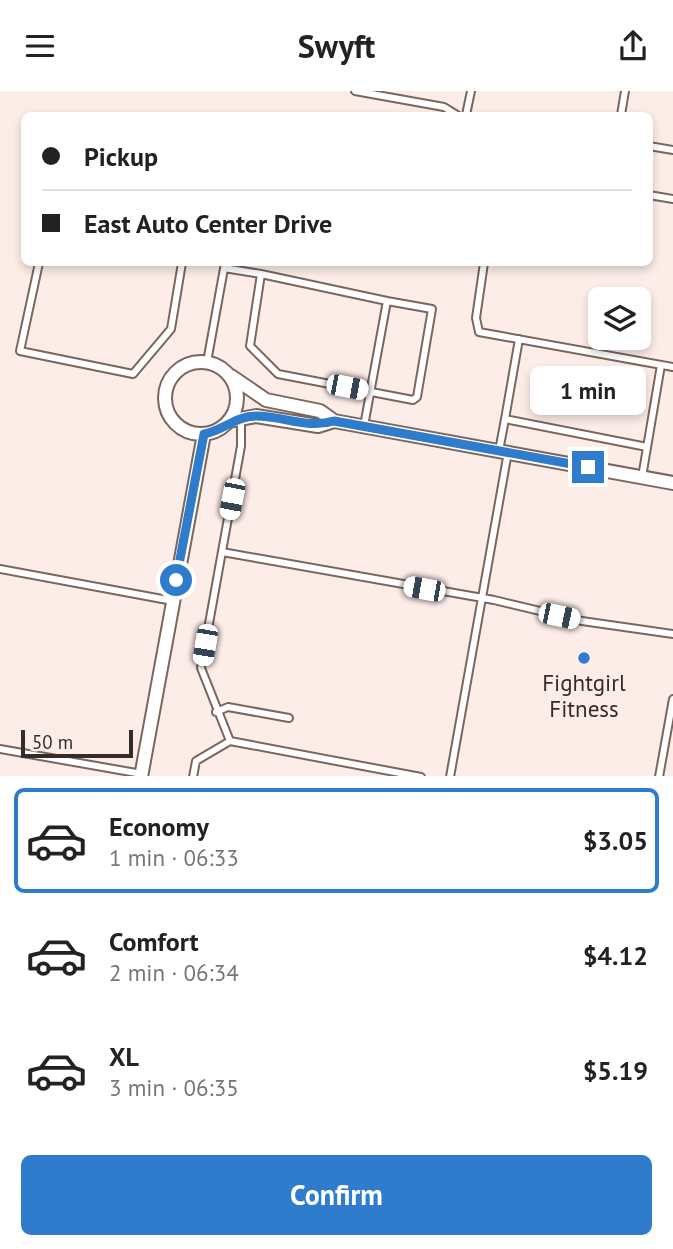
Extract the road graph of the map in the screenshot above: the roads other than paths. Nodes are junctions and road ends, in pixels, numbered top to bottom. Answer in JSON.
{"nodes":[{"id":1,"x":355,"y":91,"type":"edge"},
{"id":2,"x":471,"y":91,"type":"edge"},
{"id":3,"x":625,"y":91,"type":"edge"},
{"id":4,"x":452,"y":112,"type":"edge"},
{"id":5,"x":467,"y":112,"type":"edge"},
{"id":6,"x":622,"y":112,"type":"edge"},
{"id":7,"x":653,"y":147,"type":"edge"},
{"id":8,"x":673,"y":150,"type":"edge"},
{"id":9,"x":653,"y":196,"type":"edge"},
{"id":10,"x":673,"y":199,"type":"edge"},
{"id":11,"x":38,"y":266,"type":"edge"},
{"id":12,"x":182,"y":266,"type":"edge"},
{"id":13,"x":224,"y":266,"type":"edge"},
{"id":14,"x":228,"y":266,"type":"edge"},
{"id":15,"x":484,"y":266,"type":"edge"},
{"id":16,"x":261,"y":274,"type":"junction"},
{"id":17,"x":387,"y":301,"type":"junction"},
{"id":18,"x":519,"y":339,"type":"junction"},
{"id":19,"x":207,"y":362,"type":"junction"},
{"id":20,"x":661,"y":365,"type":"junction"},
{"id":21,"x":673,"y":367,"type":"edge"},
{"id":22,"x":230,"y":376,"type":"junction"},
{"id":23,"x":370,"y":392,"type":"junction"},
{"id":24,"x":505,"y":419,"type":"junction"},
{"id":25,"x":235,"y":420,"type":"junction"},
{"id":26,"x":334,"y":421,"type":"junction"},
{"id":27,"x":364,"y":426,"type":"junction"},
{"id":28,"x":204,"y":434,"type":"junction"},
{"id":29,"x":646,"y":447,"type":"junction"},
{"id":30,"x":503,"y":451,"type":"junction"},
{"id":31,"x":642,"y":477,"type":"junction"},
{"id":32,"x":673,"y":482,"type":"edge"},
{"id":33,"x":222,"y":552,"type":"junction"},
{"id":34,"x":0,"y":569,"type":"edge"},
{"id":35,"x":481,"y":598,"type":"junction"},
{"id":36,"x":173,"y":601,"type":"junction"},
{"id":37,"x":673,"y":634,"type":"edge"},
{"id":38,"x":673,"y":699,"type":"edge"},
{"id":39,"x":216,"y":712,"type":"junction"},
{"id":40,"x":289,"y":718,"type":"dead end"},
{"id":41,"x":230,"y":741,"type":"junction"},
{"id":42,"x":0,"y":748,"type":"edge"},
{"id":43,"x":141,"y":775,"type":"edge"},
{"id":44,"x":193,"y":776,"type":"edge"},
{"id":45,"x":421,"y":776,"type":"edge"},
{"id":46,"x":450,"y":776,"type":"edge"},
{"id":47,"x":659,"y":776,"type":"edge"}],
"edges":[{"from":1,"to":4,"type":"lane"},
{"from":2,"to":5,"type":"lane"},
{"from":3,"to":6,"type":"lane"},
{"from":7,"to":8,"type":"lane"},
{"from":9,"to":10,"type":"lane"},
{"from":11,"to":12,"type":"lane"},
{"from":13,"to":19,"type":"lane"},
{"from":14,"to":16,"type":"lane"},
{"from":15,"to":18,"type":"lane"},
{"from":16,"to":17,"type":"lane"},
{"from":16,"to":23,"type":"lane"},
{"from":17,"to":23,"type":"lane"},
{"from":17,"to":23,"type":"lane"},
{"from":18,"to":20,"type":"lane"},
{"from":18,"to":24,"type":"lane"},
{"from":19,"to":22,"type":"street"},
{"from":19,"to":28,"type":"street"},
{"from":20,"to":21,"type":"lane"},
{"from":20,"to":29,"type":"lane"},
{"from":22,"to":25,"type":"street"},
{"from":22,"to":26,"type":"street"},
{"from":23,"to":27,"type":"lane"},
{"from":24,"to":29,"type":"lane"},
{"from":24,"to":30,"type":"lane"},
{"from":25,"to":26,"type":"street"},
{"from":25,"to":28,"type":"street"},
{"from":25,"to":33,"type":"lane"},
{"from":26,"to":27,"type":"street"},
{"from":27,"to":30,"type":"street"},
{"from":28,"to":36,"type":"street"},
{"from":29,"to":31,"type":"lane"},
{"from":30,"to":31,"type":"street"},
{"from":30,"to":35,"type":"lane"},
{"from":31,"to":32,"type":"street"},
{"from":33,"to":35,"type":"lane"},
{"from":33,"to":39,"type":"lane"},
{"from":34,"to":36,"type":"lane"},
{"from":35,"to":37,"type":"lane"},
{"from":35,"to":46,"type":"lane"},
{"from":36,"to":43,"type":"street"},
{"from":38,"to":47,"type":"lane"},
{"from":39,"to":40,"type":"lane"},
{"from":39,"to":41,"type":"lane"},
{"from":41,"to":44,"type":"lane"},
{"from":41,"to":45,"type":"lane"},
{"from":42,"to":43,"type":"lane"}]}
